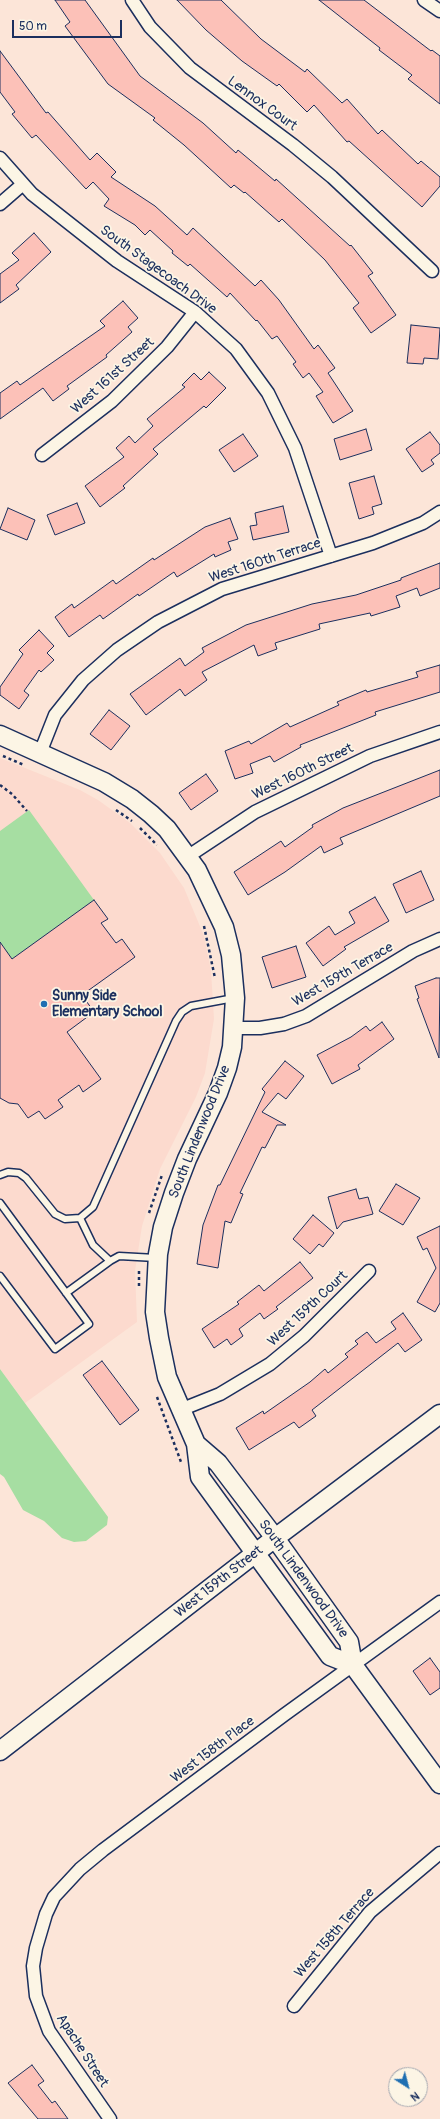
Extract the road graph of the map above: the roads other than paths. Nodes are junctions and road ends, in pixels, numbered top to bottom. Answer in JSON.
{"nodes":[{"id":1,"x":132,"y":0,"type":"edge"},
{"id":2,"x":424,"y":0,"type":"edge"},
{"id":3,"x":440,"y":11,"type":"edge"},
{"id":4,"x":0,"y":158,"type":"edge"},
{"id":5,"x":23,"y":184,"type":"junction"},
{"id":6,"x":0,"y":204,"type":"edge"},
{"id":7,"x":432,"y":271,"type":"dead end"},
{"id":8,"x":195,"y":312,"type":"junction"},
{"id":9,"x":42,"y":455,"type":"dead end"},
{"id":10,"x":440,"y":512,"type":"edge"},
{"id":11,"x":331,"y":556,"type":"junction"},
{"id":12,"x":440,"y":732,"type":"edge"},
{"id":13,"x":0,"y":735,"type":"edge"},
{"id":14,"x":40,"y":753,"type":"junction"},
{"id":15,"x":187,"y":857,"type":"junction"},
{"id":16,"x":440,"y":938,"type":"edge"},
{"id":17,"x":235,"y":998,"type":"junction"},
{"id":18,"x":234,"y":1028,"type":"junction"},
{"id":19,"x":0,"y":1174,"type":"edge"},
{"id":20,"x":0,"y":1203,"type":"edge"},
{"id":21,"x":80,"y":1218,"type":"junction"},
{"id":22,"x":158,"y":1258,"type":"junction"},
{"id":23,"x":110,"y":1261,"type":"junction"},
{"id":24,"x":369,"y":1271,"type":"dead end"},
{"id":25,"x":0,"y":1276,"type":"edge"},
{"id":26,"x":66,"y":1293,"type":"junction"},
{"id":27,"x":180,"y":1410,"type":"junction"},
{"id":28,"x":440,"y":1414,"type":"edge"},
{"id":29,"x":196,"y":1444,"type":"junction"},
{"id":30,"x":275,"y":1538,"type":"junction"},
{"id":31,"x":255,"y":1554,"type":"junction"},
{"id":32,"x":440,"y":1602,"type":"edge"},
{"id":33,"x":353,"y":1665,"type":"junction"},
{"id":34,"x":0,"y":1751,"type":"edge"},
{"id":35,"x":440,"y":1784,"type":"edge"},
{"id":36,"x":440,"y":1853,"type":"edge"},
{"id":37,"x":36,"y":1948,"type":"joint"},
{"id":38,"x":294,"y":2006,"type":"dead end"},
{"id":39,"x":110,"y":2119,"type":"edge"}],
"edges":[{"from":1,"to":7,"type":"street","name":"Lennox Court"},
{"from":2,"to":3,"type":"street"},
{"from":4,"to":5,"type":"street","name":"South Stagecoach Drive"},
{"from":5,"to":6,"type":"street"},
{"from":5,"to":8,"type":"street","name":"South Stagecoach Drive"},
{"from":8,"to":9,"type":"street","name":"West 161st Street"},
{"from":8,"to":11,"type":"street","name":"South Stagecoach Drive"},
{"from":10,"to":11,"type":"street","name":"West 160th Terrace"},
{"from":11,"to":14,"type":"street","name":"West 160th Terrace"},
{"from":12,"to":15,"type":"street","name":"West 160th Street"},
{"from":13,"to":14,"type":"street","name":"South Lindenwood Drive"},
{"from":14,"to":15,"type":"street","name":"South Lindenwood Drive"},
{"from":15,"to":17,"type":"street","name":"South Lindenwood Drive"},
{"from":16,"to":18,"type":"street","name":"West 159th Terrace"},
{"from":17,"to":18,"type":"street","name":"South Lindenwood Drive"},
{"from":17,"to":21,"type":"lane"},
{"from":18,"to":22,"type":"street","name":"South Lindenwood Drive"},
{"from":19,"to":21,"type":"lane"},
{"from":20,"to":26,"type":"lane"},
{"from":21,"to":23,"type":"lane"},
{"from":22,"to":23,"type":"lane"},
{"from":22,"to":27,"type":"street","name":"South Lindenwood Drive"},
{"from":23,"to":26,"type":"lane"},
{"from":24,"to":27,"type":"street","name":"West 159th Court"},
{"from":25,"to":26,"type":"lane"},
{"from":27,"to":29,"type":"street","name":"South Lindenwood Drive"},
{"from":28,"to":30,"type":"street","name":"West 159th Street"},
{"from":29,"to":30,"type":"street","name":"South Lindenwood Drive"},
{"from":29,"to":31,"type":"street","name":"South Lindenwood Drive"},
{"from":30,"to":31,"type":"street","name":"West 159th Street"},
{"from":30,"to":33,"type":"street","name":"South Lindenwood Drive"},
{"from":31,"to":33,"type":"street","name":"South Lindenwood Drive"},
{"from":31,"to":34,"type":"street","name":"West 159th Street"},
{"from":32,"to":33,"type":"street","name":"West 158th Place"},
{"from":33,"to":35,"type":"street","name":"South Lindenwood Drive"},
{"from":33,"to":37,"type":"street","name":"West 158th Place"},
{"from":36,"to":38,"type":"street","name":"West 158th Terrace"},
{"from":37,"to":39,"type":"street","name":"Apache Street"}]}
